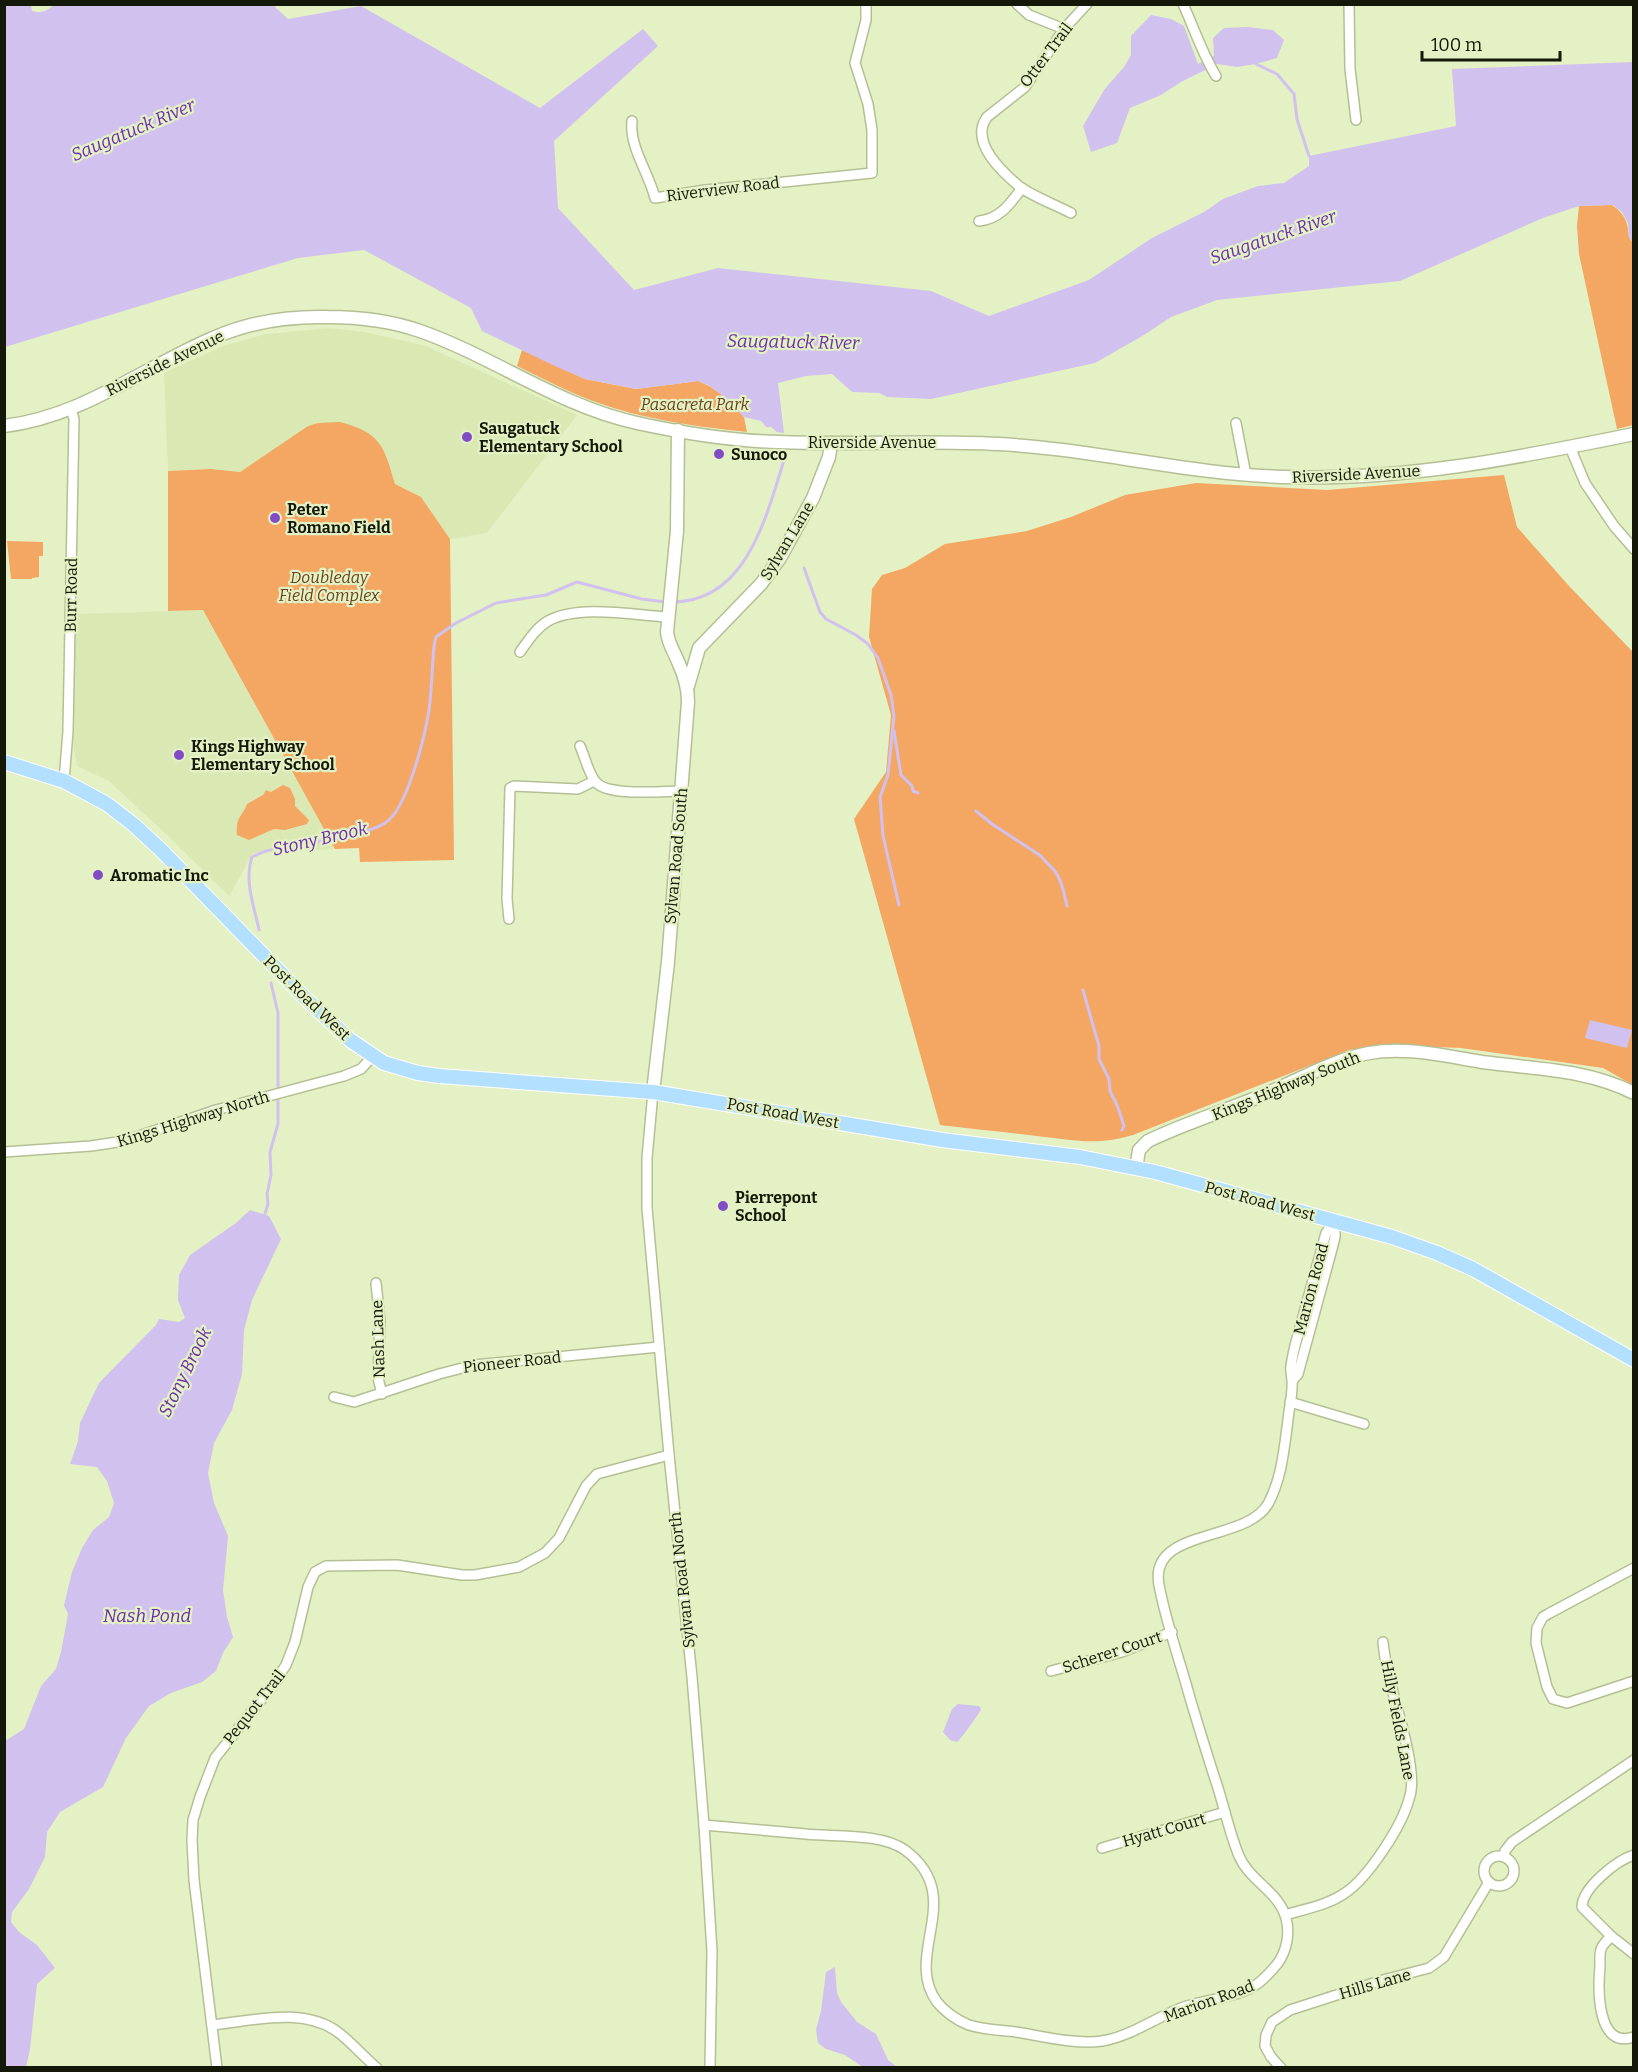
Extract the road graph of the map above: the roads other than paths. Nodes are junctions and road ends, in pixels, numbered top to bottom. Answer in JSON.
{"nodes":[{"id":1,"x":866,"y":4,"type":"edge"},
{"id":2,"x":1017,"y":4,"type":"edge"},
{"id":3,"x":1087,"y":4,"type":"edge"},
{"id":4,"x":1183,"y":4,"type":"edge"},
{"id":5,"x":1349,"y":4,"type":"edge"},
{"id":6,"x":1064,"y":29,"type":"junction"},
{"id":7,"x":1215,"y":74,"type":"dead end"},
{"id":8,"x":1356,"y":120,"type":"dead end"},
{"id":9,"x":632,"y":121,"type":"dead end"},
{"id":10,"x":1022,"y":188,"type":"junction"},
{"id":11,"x":1071,"y":213,"type":"dead end"},
{"id":12,"x":979,"y":221,"type":"dead end"},
{"id":13,"x":71,"y":409,"type":"junction"},
{"id":14,"x":1236,"y":423,"type":"dead end"},
{"id":15,"x":4,"y":426,"type":"edge"},
{"id":16,"x":678,"y":430,"type":"junction"},
{"id":17,"x":1634,"y":434,"type":"edge"},
{"id":18,"x":831,"y":443,"type":"junction"},
{"id":19,"x":1570,"y":447,"type":"junction"},
{"id":20,"x":1246,"y":475,"type":"junction"},
{"id":21,"x":1634,"y":549,"type":"edge"},
{"id":22,"x":668,"y":612,"type":"junction"},
{"id":23,"x":699,"y":648,"type":"junction"},
{"id":24,"x":520,"y":652,"type":"dead end"},
{"id":25,"x":688,"y":687,"type":"junction"},
{"id":26,"x":580,"y":746,"type":"dead end"},
{"id":27,"x":4,"y":762,"type":"edge"},
{"id":28,"x":64,"y":781,"type":"junction"},
{"id":29,"x":594,"y":781,"type":"junction"},
{"id":30,"x":682,"y":791,"type":"junction"},
{"id":31,"x":509,"y":919,"type":"dead end"},
{"id":32,"x":372,"y":1057,"type":"junction"},
{"id":33,"x":653,"y":1092,"type":"junction"},
{"id":34,"x":1634,"y":1093,"type":"edge"},
{"id":35,"x":4,"y":1152,"type":"edge"},
{"id":36,"x":1136,"y":1168,"type":"junction"},
{"id":37,"x":1335,"y":1221,"type":"junction"},
{"id":38,"x":376,"y":1283,"type":"dead end"},
{"id":39,"x":659,"y":1347,"type":"junction"},
{"id":40,"x":1634,"y":1360,"type":"edge"},
{"id":41,"x":382,"y":1394,"type":"junction"},
{"id":42,"x":334,"y":1397,"type":"dead end"},
{"id":43,"x":1290,"y":1402,"type":"junction"},
{"id":44,"x":1364,"y":1424,"type":"dead end"},
{"id":45,"x":669,"y":1455,"type":"junction"},
{"id":46,"x":1634,"y":1568,"type":"edge"},
{"id":47,"x":1172,"y":1632,"type":"junction"},
{"id":48,"x":1383,"y":1642,"type":"dead end"},
{"id":49,"x":1051,"y":1671,"type":"dead end"},
{"id":50,"x":1634,"y":1681,"type":"edge"},
{"id":51,"x":1634,"y":1760,"type":"edge"},
{"id":52,"x":1225,"y":1812,"type":"junction"},
{"id":53,"x":704,"y":1825,"type":"junction"},
{"id":54,"x":1102,"y":1848,"type":"dead end"},
{"id":55,"x":1634,"y":1855,"type":"edge"},
{"id":56,"x":1504,"y":1857,"type":"junction"},
{"id":57,"x":1489,"y":1882,"type":"junction"},
{"id":58,"x":1285,"y":1915,"type":"junction"},
{"id":59,"x":1611,"y":1936,"type":"junction"},
{"id":60,"x":1634,"y":1954,"type":"edge"},
{"id":61,"x":212,"y":2025,"type":"junction"},
{"id":62,"x":1634,"y":2037,"type":"edge"},
{"id":63,"x":217,"y":2067,"type":"edge"},
{"id":64,"x":377,"y":2067,"type":"edge"},
{"id":65,"x":710,"y":2067,"type":"edge"},
{"id":66,"x":1281,"y":2067,"type":"edge"}],
"edges":[{"from":1,"to":9,"type":"street","name":"Riverview Road"},
{"from":2,"to":6,"type":"street"},
{"from":3,"to":6,"type":"street","name":"Otter Trail"},
{"from":4,"to":7,"type":"street"},
{"from":5,"to":8,"type":"street"},
{"from":6,"to":10,"type":"street","name":"Otter Trail"},
{"from":10,"to":11,"type":"street","name":"Otter Trail"},
{"from":10,"to":12,"type":"street"},
{"from":13,"to":15,"type":"main road","name":"Riverside Avenue"},
{"from":13,"to":16,"type":"main road","name":"Riverside Avenue"},
{"from":13,"to":28,"type":"street","name":"Burr Road"},
{"from":14,"to":20,"type":"street"},
{"from":16,"to":18,"type":"main road","name":"Riverside Avenue"},
{"from":16,"to":22,"type":"main road","name":"Sylvan Road South"},
{"from":17,"to":19,"type":"main road","name":"Riverside Avenue"},
{"from":18,"to":20,"type":"main road","name":"Riverside Avenue"},
{"from":18,"to":23,"type":"main road","name":"Sylvan Lane"},
{"from":19,"to":20,"type":"main road","name":"Riverside Avenue"},
{"from":19,"to":21,"type":"street"},
{"from":22,"to":23,"type":"main road","name":"Sylvan Road South"},
{"from":22,"to":24,"type":"street"},
{"from":22,"to":25,"type":"main road","name":"Sylvan Road South"},
{"from":23,"to":25,"type":"main road","name":"Sylvan Lane"},
{"from":25,"to":30,"type":"main road","name":"Sylvan Road South"},
{"from":26,"to":29,"type":"street"},
{"from":27,"to":28,"type":"main road","name":"Post Road West"},
{"from":28,"to":32,"type":"main road","name":"Post Road West"},
{"from":29,"to":30,"type":"street"},
{"from":29,"to":31,"type":"street"},
{"from":30,"to":33,"type":"main road","name":"Sylvan Road South"},
{"from":32,"to":33,"type":"main road","name":"Post Road West"},
{"from":32,"to":35,"type":"street","name":"Kings Highway North"},
{"from":33,"to":36,"type":"main road","name":"Post Road West"},
{"from":33,"to":39,"type":"street","name":"Sylvan Road North"},
{"from":34,"to":36,"type":"main road","name":"Kings Highway South"},
{"from":36,"to":37,"type":"main road","name":"Post Road West"},
{"from":37,"to":40,"type":"main road","name":"Post Road West"},
{"from":37,"to":43,"type":"street","name":"Marion Road"},
{"from":38,"to":41,"type":"street","name":"Nash Lane"},
{"from":39,"to":41,"type":"street","name":"Pioneer Road"},
{"from":39,"to":45,"type":"street","name":"Sylvan Road North"},
{"from":41,"to":42,"type":"street","name":"Pioneer Road"},
{"from":43,"to":44,"type":"street"},
{"from":43,"to":47,"type":"street","name":"Marion Road"},
{"from":45,"to":53,"type":"street","name":"Sylvan Road North"},
{"from":45,"to":61,"type":"street","name":"Pequot Trail"},
{"from":46,"to":50,"type":"street"},
{"from":47,"to":49,"type":"street","name":"Scherer Court"},
{"from":47,"to":52,"type":"street","name":"Marion Road"},
{"from":48,"to":58,"type":"street","name":"Hilly Fields Lane"},
{"from":51,"to":56,"type":"street","name":"Hills Lane"},
{"from":52,"to":54,"type":"street","name":"Hyatt Court"},
{"from":52,"to":58,"type":"street","name":"Marion Road"},
{"from":53,"to":58,"type":"street","name":"Marion Road"},
{"from":53,"to":65,"type":"street","name":"Sylvan Road North"},
{"from":55,"to":59,"type":"street"},
{"from":56,"to":57,"type":"street","name":"Hills Lane"},
{"from":56,"to":57,"type":"street"},
{"from":57,"to":66,"type":"street","name":"Hills Lane"},
{"from":59,"to":60,"type":"street"},
{"from":59,"to":62,"type":"street"},
{"from":61,"to":63,"type":"street","name":"Pequot Trail"},
{"from":61,"to":64,"type":"street"}]}
